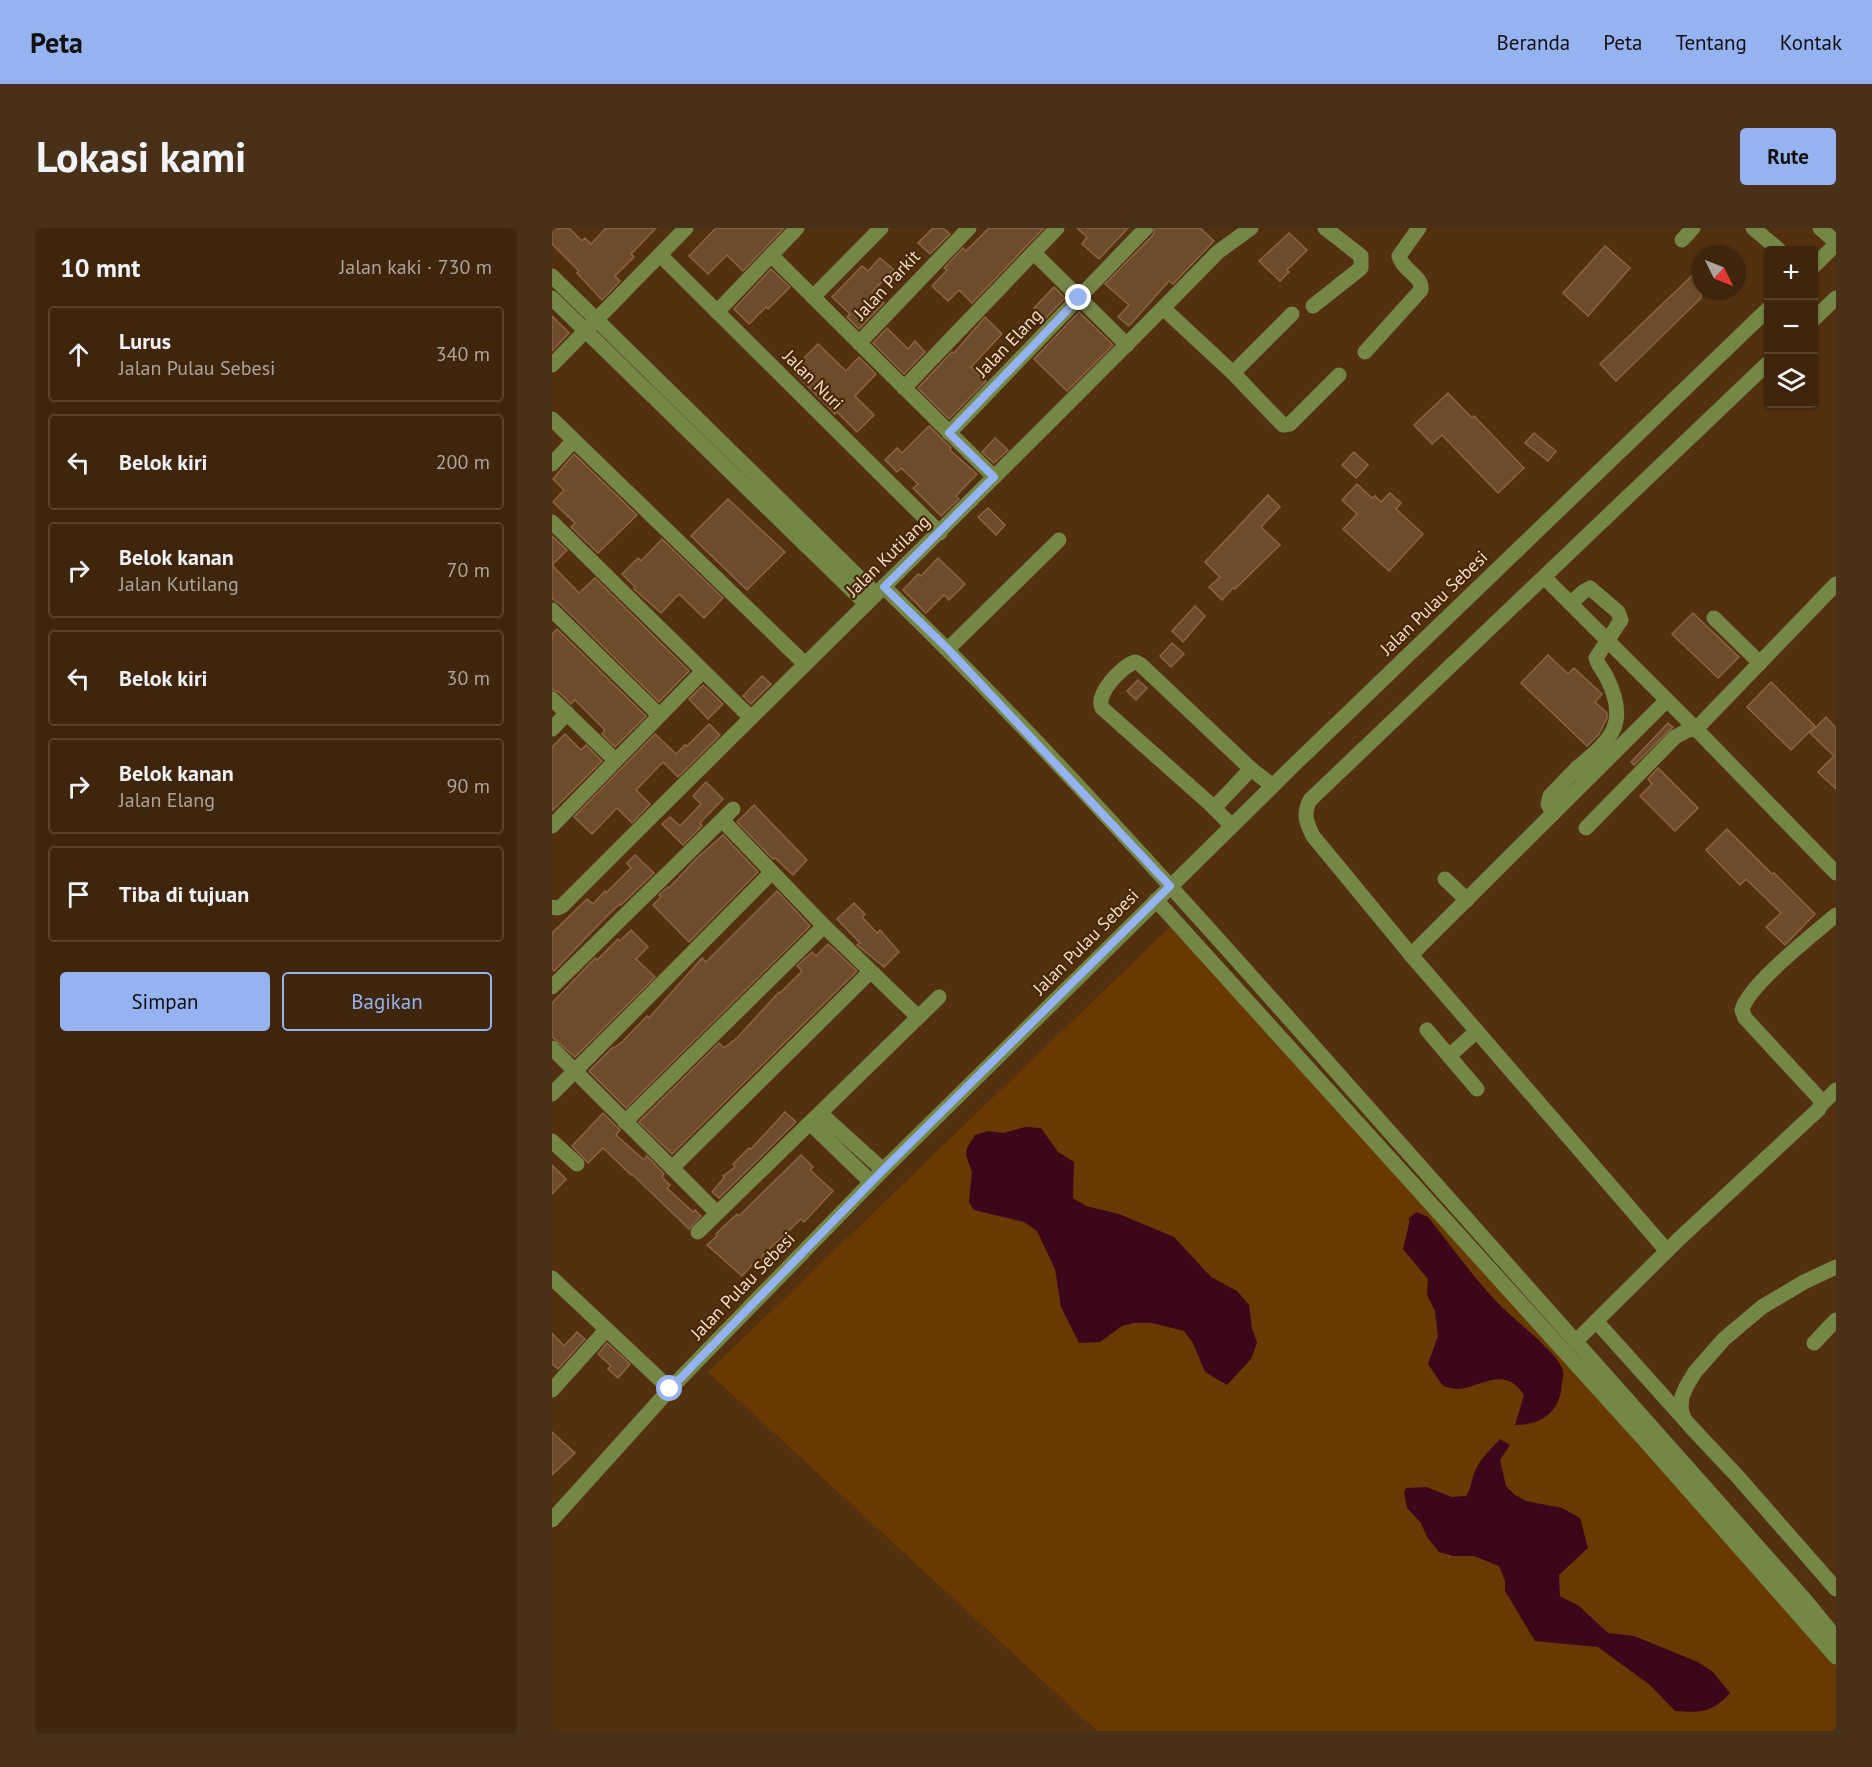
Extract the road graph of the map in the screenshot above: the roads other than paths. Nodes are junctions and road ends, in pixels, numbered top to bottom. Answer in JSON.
{"nodes":[{"id":1,"x":686,"y":228,"type":"edge"},
{"id":2,"x":797,"y":228,"type":"edge"},
{"id":3,"x":881,"y":228,"type":"edge"},
{"id":4,"x":969,"y":228,"type":"edge"},
{"id":5,"x":1057,"y":228,"type":"edge"},
{"id":6,"x":1146,"y":228,"type":"edge"},
{"id":7,"x":1251,"y":228,"type":"edge"},
{"id":8,"x":1325,"y":228,"type":"edge"},
{"id":9,"x":1419,"y":228,"type":"edge"},
{"id":10,"x":1693,"y":228,"type":"edge"},
{"id":11,"x":1753,"y":228,"type":"edge"},
{"id":12,"x":1820,"y":228,"type":"edge"},
{"id":13,"x":1231,"y":234,"type":"edge"},
{"id":14,"x":1682,"y":240,"type":"dead end"},
{"id":15,"x":1836,"y":243,"type":"edge"},
{"id":16,"x":1774,"y":246,"type":"edge"},
{"id":17,"x":1034,"y":253,"type":"junction"},
{"id":18,"x":660,"y":255,"type":"junction"},
{"id":19,"x":771,"y":255,"type":"junction"},
{"id":20,"x":1818,"y":262,"type":"edge"},
{"id":21,"x":552,"y":276,"type":"edge"},
{"id":22,"x":813,"y":297,"type":"junction"},
{"id":23,"x":552,"y":298,"type":"edge"},
{"id":24,"x":1079,"y":298,"type":"junction"},
{"id":25,"x":1836,"y":298,"type":"edge"},
{"id":26,"x":1313,"y":306,"type":"dead end"},
{"id":27,"x":1163,"y":308,"type":"junction"},
{"id":28,"x":717,"y":312,"type":"junction"},
{"id":29,"x":1764,"y":313,"type":"edge"},
{"id":30,"x":1292,"y":314,"type":"dead end"},
{"id":31,"x":1818,"y":315,"type":"edge"},
{"id":32,"x":596,"y":319,"type":"junction"},
{"id":33,"x":585,"y":331,"type":"junction"},
{"id":34,"x":859,"y":343,"type":"junction"},
{"id":35,"x":1127,"y":345,"type":"junction"},
{"id":36,"x":1365,"y":352,"type":"dead end"},
{"id":37,"x":552,"y":365,"type":"edge"},
{"id":38,"x":1764,"y":367,"type":"edge"},
{"id":39,"x":1233,"y":373,"type":"junction"},
{"id":40,"x":1339,"y":375,"type":"dead end"},
{"id":41,"x":904,"y":388,"type":"junction"},
{"id":42,"x":552,"y":419,"type":"edge"},
{"id":43,"x":949,"y":433,"type":"junction"},
{"id":44,"x":574,"y":440,"type":"junction"},
{"id":45,"x":552,"y":464,"type":"edge"},
{"id":46,"x":994,"y":477,"type":"junction"},
{"id":47,"x":552,"y":522,"type":"edge"},
{"id":48,"x":799,"y":529,"type":"junction"},
{"id":49,"x":940,"y":533,"type":"junction"},
{"id":50,"x":1059,"y":540,"type":"dead end"},
{"id":51,"x":1545,"y":578,"type":"junction"},
{"id":52,"x":1836,"y":584,"type":"edge"},
{"id":53,"x":875,"y":595,"type":"junction"},
{"id":54,"x":1571,"y":603,"type":"junction"},
{"id":55,"x":552,"y":610,"type":"edge"},
{"id":56,"x":1714,"y":618,"type":"dead end"},
{"id":57,"x":1607,"y":641,"type":"junction"},
{"id":58,"x":948,"y":649,"type":"junction"},
{"id":59,"x":1760,"y":663,"type":"junction"},
{"id":60,"x":805,"y":664,"type":"junction"},
{"id":61,"x":704,"y":671,"type":"junction"},
{"id":62,"x":552,"y":699,"type":"edge"},
{"id":63,"x":1667,"y":700,"type":"junction"},
{"id":64,"x":567,"y":713,"type":"junction"},
{"id":65,"x":659,"y":715,"type":"junction"},
{"id":66,"x":750,"y":717,"type":"junction"},
{"id":67,"x":552,"y":729,"type":"edge"},
{"id":68,"x":1696,"y":729,"type":"junction"},
{"id":69,"x":615,"y":760,"type":"junction"},
{"id":70,"x":1576,"y":768,"type":"junction"},
{"id":71,"x":1251,"y":769,"type":"junction"},
{"id":72,"x":1588,"y":780,"type":"junction"},
{"id":73,"x":1273,"y":786,"type":"junction"},
{"id":74,"x":1214,"y":808,"type":"junction"},
{"id":75,"x":1553,"y":814,"type":"junction"},
{"id":76,"x":552,"y":826,"type":"edge"},
{"id":77,"x":1232,"y":826,"type":"junction"},
{"id":78,"x":1586,"y":828,"type":"dead end"},
{"id":79,"x":772,"y":872,"type":"junction"},
{"id":80,"x":1836,"y":873,"type":"edge"},
{"id":81,"x":1445,"y":879,"type":"dead end"},
{"id":82,"x":1170,"y":886,"type":"junction"},
{"id":83,"x":1156,"y":900,"type":"junction"},
{"id":84,"x":1467,"y":900,"type":"junction"},
{"id":85,"x":552,"y":907,"type":"edge"},
{"id":86,"x":1836,"y":915,"type":"edge"},
{"id":87,"x":824,"y":926,"type":"junction"},
{"id":88,"x":1411,"y":956,"type":"junction"},
{"id":89,"x":870,"y":972,"type":"junction"},
{"id":90,"x":552,"y":986,"type":"edge"},
{"id":91,"x":939,"y":996,"type":"dead end"},
{"id":92,"x":917,"y":1016,"type":"junction"},
{"id":93,"x":1427,"y":1030,"type":"dead end"},
{"id":94,"x":1477,"y":1031,"type":"junction"},
{"id":95,"x":552,"y":1048,"type":"edge"},
{"id":96,"x":1449,"y":1056,"type":"junction"},
{"id":97,"x":575,"y":1071,"type":"junction"},
{"id":98,"x":1477,"y":1089,"type":"dead end"},
{"id":99,"x":1836,"y":1090,"type":"edge"},
{"id":100,"x":552,"y":1094,"type":"edge"},
{"id":101,"x":1821,"y":1105,"type":"junction"},
{"id":102,"x":815,"y":1118,"type":"junction"},
{"id":103,"x":626,"y":1122,"type":"junction"},
{"id":104,"x":552,"y":1141,"type":"edge"},
{"id":105,"x":577,"y":1164,"type":"dead end"},
{"id":106,"x":672,"y":1168,"type":"junction"},
{"id":107,"x":883,"y":1170,"type":"junction"},
{"id":108,"x":871,"y":1182,"type":"junction"},
{"id":109,"x":717,"y":1214,"type":"junction"},
{"id":110,"x":698,"y":1232,"type":"dead end"},
{"id":111,"x":1667,"y":1251,"type":"junction"},
{"id":112,"x":1836,"y":1267,"type":"edge"},
{"id":113,"x":552,"y":1278,"type":"edge"},
{"id":114,"x":1836,"y":1320,"type":"edge"},
{"id":115,"x":1596,"y":1321,"type":"junction"},
{"id":116,"x":606,"y":1330,"type":"junction"},
{"id":117,"x":1575,"y":1342,"type":"junction"},
{"id":118,"x":1814,"y":1343,"type":"dead end"},
{"id":119,"x":553,"y":1386,"type":"edge"},
{"id":120,"x":670,"y":1389,"type":"junction"},
{"id":121,"x":1684,"y":1419,"type":"junction"},
{"id":122,"x":552,"y":1520,"type":"edge"},
{"id":123,"x":1836,"y":1589,"type":"edge"},
{"id":124,"x":1836,"y":1638,"type":"edge"},
{"id":125,"x":1836,"y":1658,"type":"edge"}],
"edges":[{"from":1,"to":18,"type":"street"},
{"from":2,"to":19,"type":"street"},
{"from":3,"to":22,"type":"street"},
{"from":4,"to":34,"type":"street","name":"Jalan Parkit"},
{"from":5,"to":17,"type":"street"},
{"from":6,"to":24,"type":"street","name":"Jalan Elang"},
{"from":7,"to":13,"type":"street","name":"Jalan Kutilang"},
{"from":8,"to":26,"type":"street"},
{"from":9,"to":36,"type":"street"},
{"from":10,"to":14,"type":"street"},
{"from":11,"to":16,"type":"street"},
{"from":12,"to":15,"type":"street"},
{"from":13,"to":27,"type":"street","name":"Jalan Kutilang"},
{"from":15,"to":20,"type":"street"},
{"from":17,"to":24,"type":"street"},
{"from":17,"to":41,"type":"street"},
{"from":18,"to":28,"type":"street","name":"Jalan Nuri"},
{"from":18,"to":32,"type":"street"},
{"from":19,"to":22,"type":"street"},
{"from":19,"to":28,"type":"street"},
{"from":21,"to":32,"type":"street"},
{"from":22,"to":34,"type":"street"},
{"from":23,"to":33,"type":"street"},
{"from":24,"to":35,"type":"street"},
{"from":24,"to":43,"type":"street","name":"Jalan Elang"},
{"from":25,"to":31,"type":"street"},
{"from":27,"to":35,"type":"street","name":"Jalan Kutilang"},
{"from":27,"to":39,"type":"street"},
{"from":28,"to":49,"type":"street","name":"Jalan Nuri"},
{"from":29,"to":73,"type":"street","name":"Jalan Pulau Sebesi"},
{"from":30,"to":39,"type":"street"},
{"from":32,"to":33,"type":"street"},
{"from":32,"to":48,"type":"street"},
{"from":33,"to":37,"type":"street"},
{"from":33,"to":48,"type":"street"},
{"from":34,"to":41,"type":"street"},
{"from":35,"to":46,"type":"street","name":"Jalan Kutilang"},
{"from":38,"to":51,"type":"street"},
{"from":39,"to":40,"type":"street"},
{"from":41,"to":43,"type":"street"},
{"from":42,"to":44,"type":"street"},
{"from":43,"to":46,"type":"street"},
{"from":44,"to":45,"type":"street"},
{"from":44,"to":60,"type":"street"},
{"from":46,"to":49,"type":"street","name":"Jalan Kutilang"},
{"from":47,"to":61,"type":"street"},
{"from":48,"to":53,"type":"street"},
{"from":49,"to":53,"type":"street","name":"Jalan Kutilang"},
{"from":50,"to":58,"type":"street"},
{"from":51,"to":54,"type":"street"},
{"from":51,"to":88,"type":"street"},
{"from":52,"to":59,"type":"street"},
{"from":53,"to":58,"type":"street"},
{"from":53,"to":60,"type":"street","name":"Jalan Kutilang"},
{"from":54,"to":57,"type":"street"},
{"from":54,"to":57,"type":"street"},
{"from":55,"to":65,"type":"street"},
{"from":56,"to":59,"type":"street"},
{"from":57,"to":63,"type":"street"},
{"from":57,"to":70,"type":"street"},
{"from":58,"to":82,"type":"street"},
{"from":59,"to":68,"type":"street"},
{"from":60,"to":66,"type":"street","name":"Jalan Kutilang"},
{"from":61,"to":65,"type":"street"},
{"from":61,"to":66,"type":"street"},
{"from":62,"to":64,"type":"street"},
{"from":63,"to":68,"type":"street"},
{"from":63,"to":72,"type":"street"},
{"from":64,"to":67,"type":"street"},
{"from":64,"to":69,"type":"street"},
{"from":65,"to":69,"type":"street"},
{"from":66,"to":85,"type":"street","name":"Jalan Kutilang"},
{"from":68,"to":78,"type":"street"},
{"from":68,"to":80,"type":"street"},
{"from":69,"to":76,"type":"street"},
{"from":70,"to":72,"type":"street"},
{"from":70,"to":75,"type":"street"},
{"from":71,"to":73,"type":"street"},
{"from":71,"to":74,"type":"street"},
{"from":71,"to":74,"type":"street"},
{"from":72,"to":75,"type":"street"},
{"from":73,"to":77,"type":"street","name":"Jalan Pulau Sebesi"},
{"from":74,"to":77,"type":"street"},
{"from":75,"to":84,"type":"street"},
{"from":77,"to":82,"type":"street","name":"Jalan Pulau Sebesi"},
{"from":79,"to":87,"type":"street"},
{"from":79,"to":90,"type":"street"},
{"from":79,"to":97,"type":"street"},
{"from":81,"to":84,"type":"street"},
{"from":82,"to":83,"type":"street","name":"Jalan Pulau Sebesi"},
{"from":82,"to":117,"type":"street"},
{"from":83,"to":107,"type":"street","name":"Jalan Pulau Sebesi"},
{"from":83,"to":125,"type":"street"},
{"from":84,"to":88,"type":"street"},
{"from":86,"to":101,"type":"street"},
{"from":87,"to":89,"type":"street"},
{"from":87,"to":103,"type":"street"},
{"from":88,"to":94,"type":"street"},
{"from":89,"to":92,"type":"street"},
{"from":89,"to":106,"type":"street"},
{"from":91,"to":92,"type":"street"},
{"from":92,"to":102,"type":"street"},
{"from":93,"to":96,"type":"street"},
{"from":94,"to":96,"type":"street"},
{"from":94,"to":111,"type":"street"},
{"from":95,"to":97,"type":"street"},
{"from":96,"to":98,"type":"street"},
{"from":97,"to":100,"type":"street"},
{"from":97,"to":103,"type":"street"},
{"from":99,"to":101,"type":"street"},
{"from":101,"to":111,"type":"street"},
{"from":102,"to":107,"type":"street"},
{"from":102,"to":108,"type":"street"},
{"from":102,"to":109,"type":"street"},
{"from":103,"to":106,"type":"street"},
{"from":104,"to":105,"type":"street"},
{"from":106,"to":109,"type":"street"},
{"from":107,"to":108,"type":"street","name":"Jalan Pulau Sebesi"},
{"from":108,"to":120,"type":"street","name":"Jalan Pulau Sebesi"},
{"from":109,"to":110,"type":"street"},
{"from":111,"to":115,"type":"street"},
{"from":112,"to":121,"type":"street"},
{"from":113,"to":116,"type":"street"},
{"from":114,"to":118,"type":"street"},
{"from":115,"to":117,"type":"street"},
{"from":115,"to":121,"type":"street"},
{"from":116,"to":119,"type":"street"},
{"from":116,"to":120,"type":"street"},
{"from":117,"to":124,"type":"street"},
{"from":120,"to":122,"type":"street","name":"Jalan Pulau Sebesi"},
{"from":121,"to":123,"type":"street"}]}
